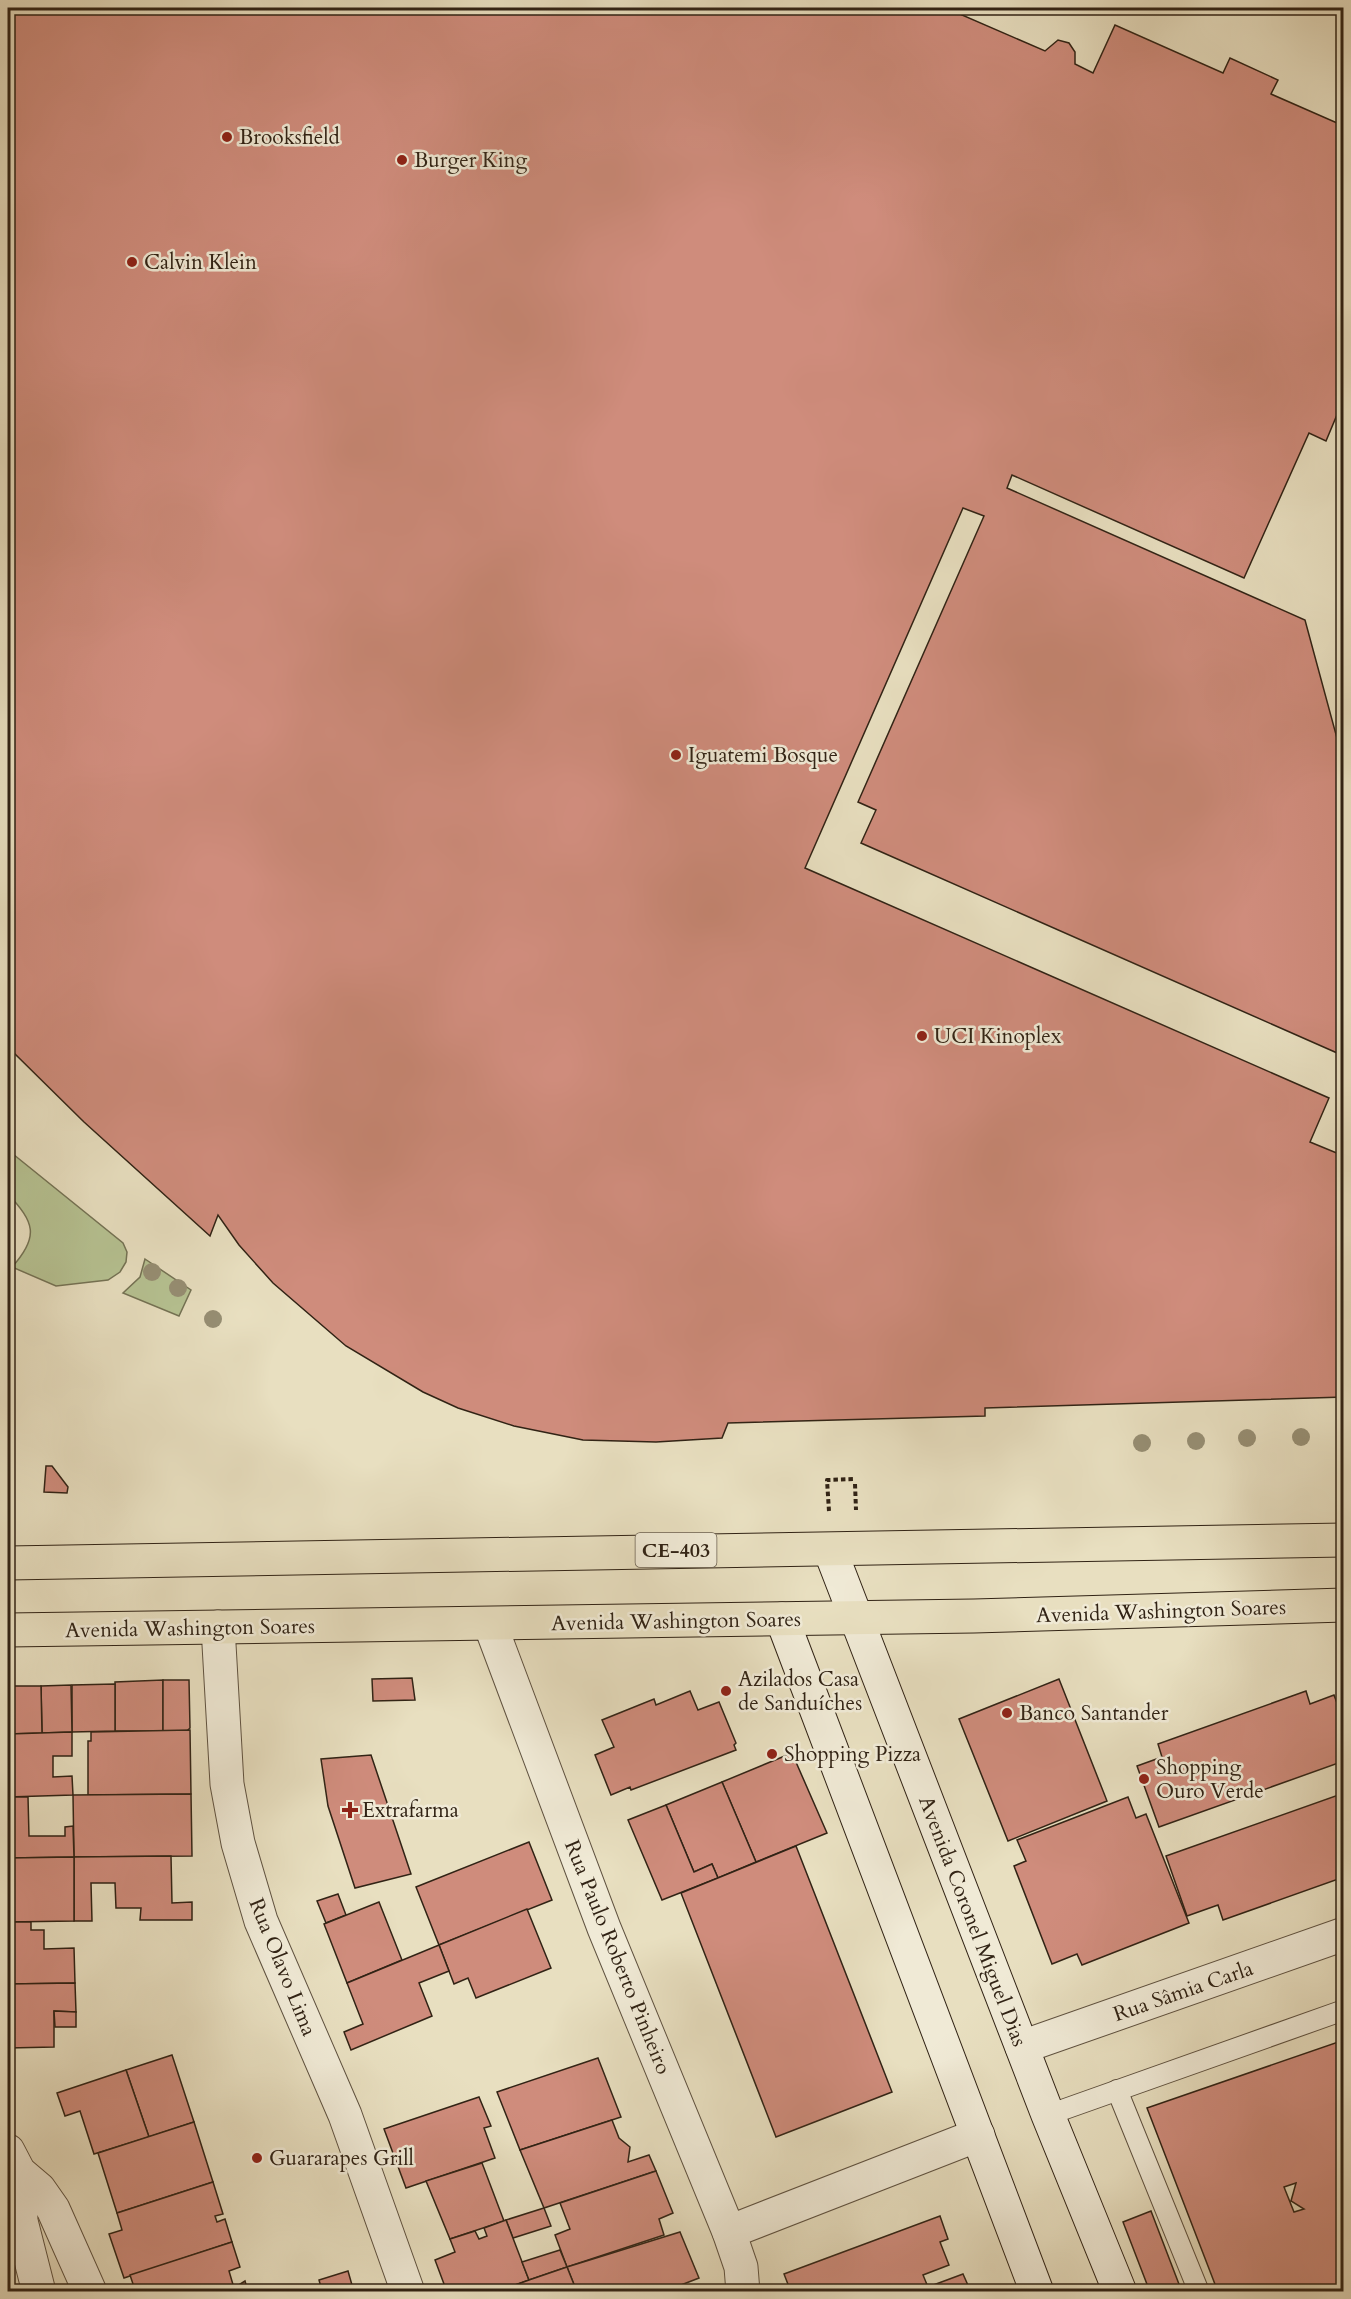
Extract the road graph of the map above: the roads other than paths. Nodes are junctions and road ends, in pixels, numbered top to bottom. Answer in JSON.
{"nodes":[{"id":1,"x":1344,"y":1540,"type":"edge"},
{"id":2,"x":830,"y":1550,"type":"junction"},
{"id":3,"x":8,"y":1563,"type":"edge"},
{"id":4,"x":1344,"y":1605,"type":"edge"},
{"id":5,"x":855,"y":1618,"type":"junction"},
{"id":6,"x":782,"y":1619,"type":"junction"},
{"id":7,"x":490,"y":1624,"type":"junction"},
{"id":8,"x":218,"y":1628,"type":"junction"},
{"id":9,"x":8,"y":1630,"type":"edge"},
{"id":10,"x":1344,"y":1934,"type":"edge"},
{"id":11,"x":1344,"y":2010,"type":"edge"},
{"id":12,"x":1022,"y":2047,"type":"junction"},
{"id":13,"x":1117,"y":2090,"type":"junction"},
{"id":14,"x":1048,"y":2115,"type":"junction"},
{"id":15,"x":978,"y":2135,"type":"junction"},
{"id":16,"x":13,"y":2162,"type":"edge"},
{"id":17,"x":729,"y":2232,"type":"junction"},
{"id":18,"x":39,"y":2292,"type":"edge"},
{"id":19,"x":90,"y":2292,"type":"edge"},
{"id":20,"x":408,"y":2292,"type":"edge"},
{"id":21,"x":743,"y":2292,"type":"edge"},
{"id":22,"x":1037,"y":2292,"type":"edge"},
{"id":23,"x":1120,"y":2292,"type":"edge"},
{"id":24,"x":1198,"y":2292,"type":"edge"}],
"edges":[{"from":1,"to":2,"type":"main road","number":"CE-403"},
{"from":2,"to":3,"type":"main road","number":"CE-403"},
{"from":2,"to":5,"type":"street","name":"Avenida Coronel Miguel Dias"},
{"from":4,"to":5,"type":"main road","name":"Avenida Washington Soares"},
{"from":5,"to":6,"type":"main road","name":"Avenida Washington Soares"},
{"from":5,"to":12,"type":"street","name":"Avenida Coronel Miguel Dias"},
{"from":6,"to":7,"type":"main road","name":"Avenida Washington Soares"},
{"from":6,"to":15,"type":"street"},
{"from":7,"to":8,"type":"main road","name":"Avenida Washington Soares"},
{"from":7,"to":17,"type":"street","name":"Rua Paulo Roberto Pinheiro"},
{"from":8,"to":9,"type":"main road","name":"Avenida Washington Soares"},
{"from":8,"to":20,"type":"street","name":"Rua Olavo Lima"},
{"from":10,"to":12,"type":"street","name":"Rua Sâmia Carla"},
{"from":11,"to":13,"type":"lane"},
{"from":12,"to":14,"type":"street","name":"Avenida Coronel Miguel Dias"},
{"from":13,"to":14,"type":"lane"},
{"from":13,"to":24,"type":"lane"},
{"from":14,"to":23,"type":"street","name":"Avenida Coronel Miguel Dias"},
{"from":15,"to":17,"type":"street"},
{"from":15,"to":22,"type":"street"},
{"from":16,"to":18,"type":"street"},
{"from":16,"to":19,"type":"street"},
{"from":17,"to":21,"type":"street","name":"Rua Paulo Roberto Pinheiro"}]}
